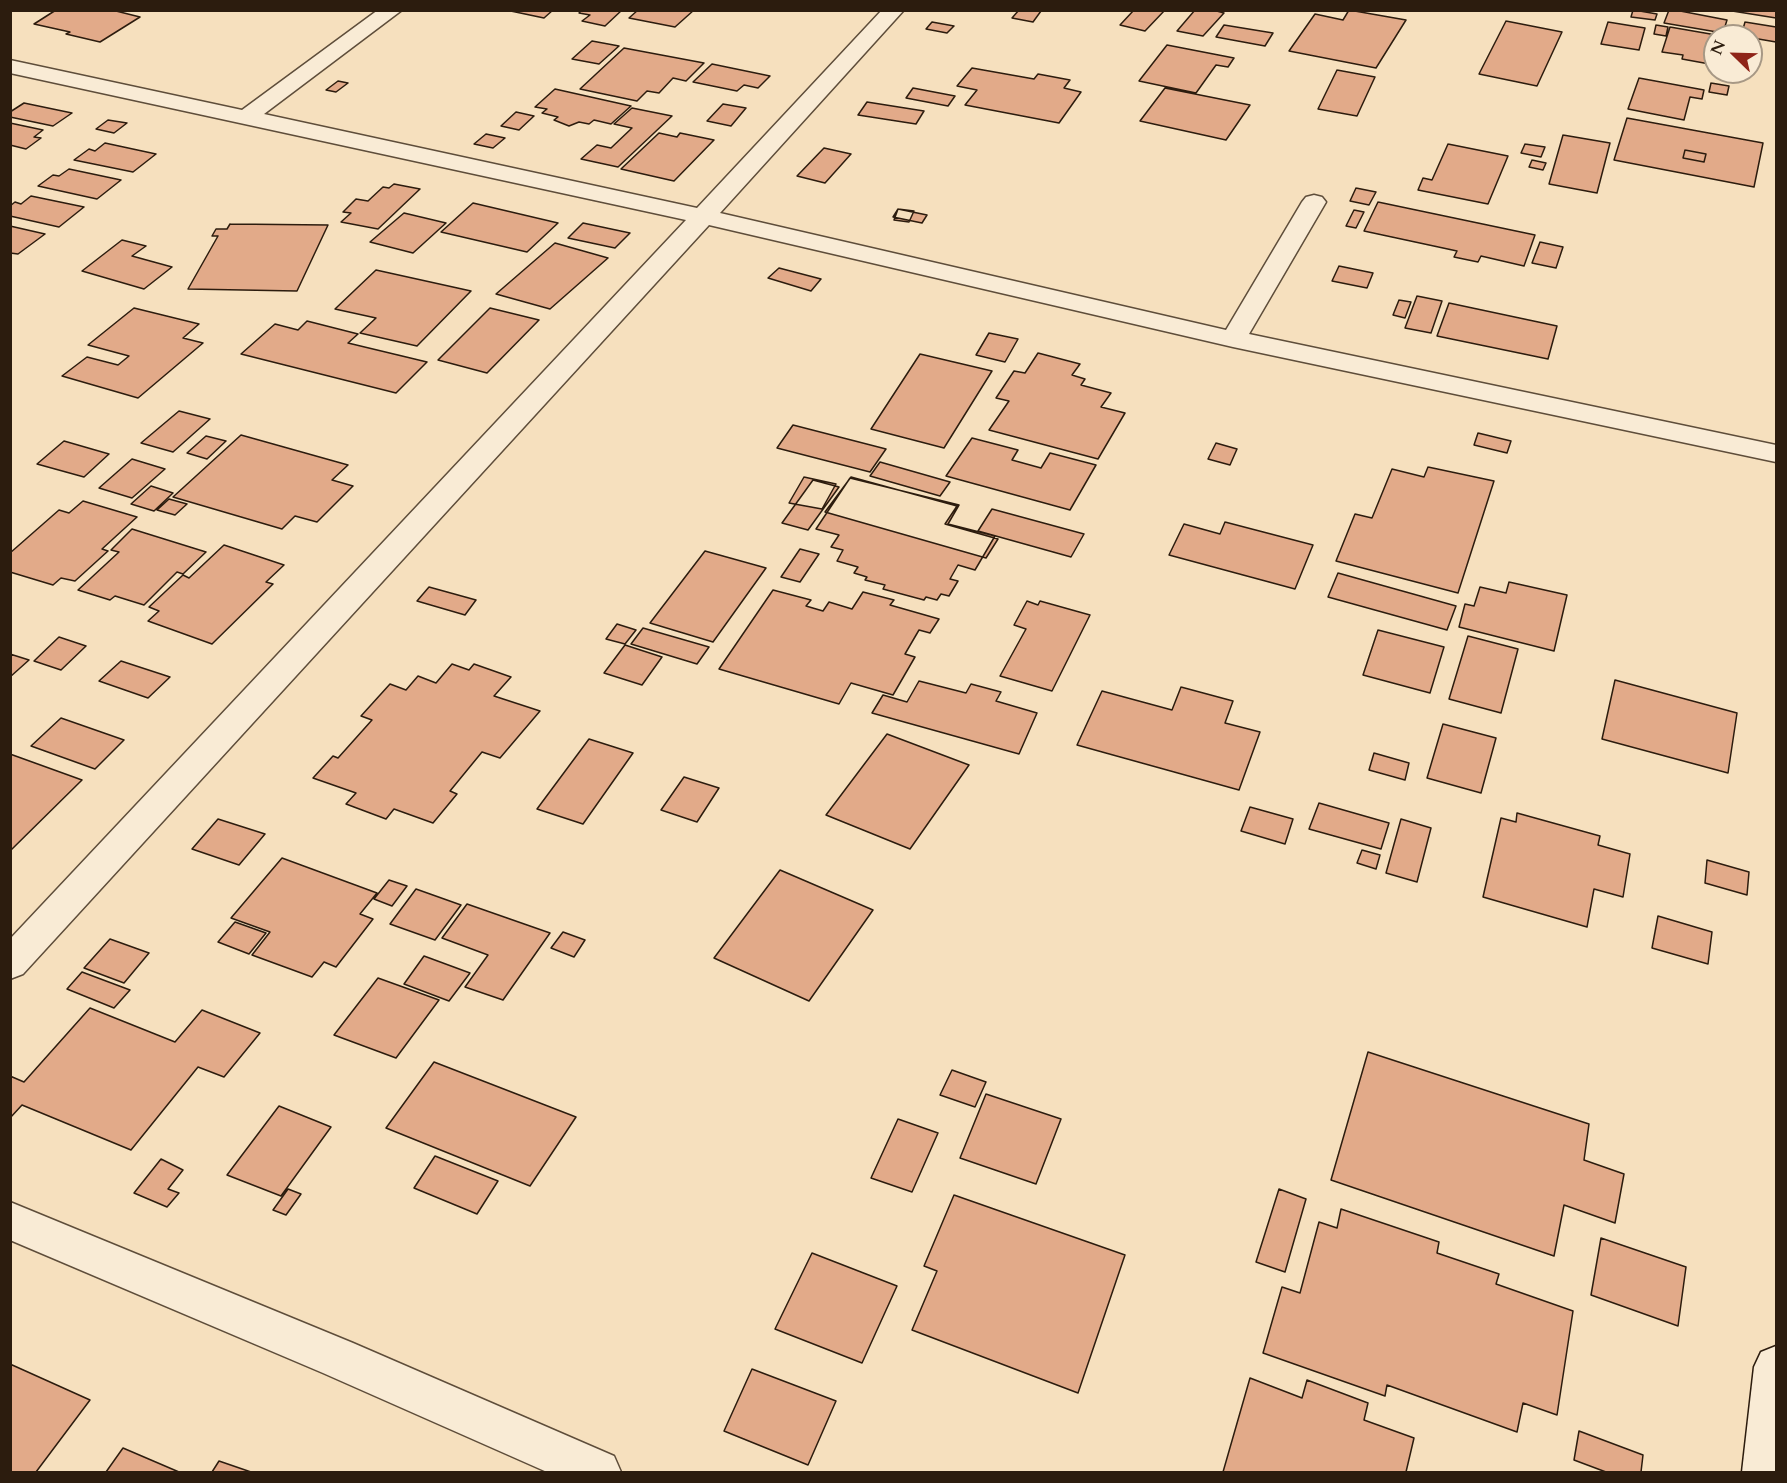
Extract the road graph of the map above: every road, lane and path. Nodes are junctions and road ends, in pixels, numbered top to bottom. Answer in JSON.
{"nodes":[{"id":1,"x":393,"y":10,"type":"edge"},
{"id":2,"x":894,"y":10,"type":"edge"},
{"id":3,"x":10,"y":66,"type":"edge"},
{"id":4,"x":247,"y":116,"type":"junction"},
{"id":5,"x":1314,"y":202,"type":"dead end"},
{"id":6,"x":702,"y":216,"type":"junction"},
{"id":7,"x":1233,"y":339,"type":"junction"},
{"id":8,"x":1776,"y":454,"type":"edge"},
{"id":9,"x":10,"y":964,"type":"edge"},
{"id":10,"x":10,"y":1220,"type":"edge"},
{"id":11,"x":1776,"y":1366,"type":"edge"},
{"id":12,"x":598,"y":1473,"type":"edge"},
{"id":13,"x":1765,"y":1473,"type":"edge"}],
"edges":[{"from":1,"to":4,"type":"street"},
{"from":2,"to":6,"type":"street"},
{"from":3,"to":4,"type":"street"},
{"from":4,"to":6,"type":"street"},
{"from":5,"to":7,"type":"street"},
{"from":6,"to":7,"type":"street"},
{"from":6,"to":9,"type":"street"},
{"from":7,"to":8,"type":"street"},
{"from":10,"to":12,"type":"street"},
{"from":11,"to":13,"type":"street"}]}
